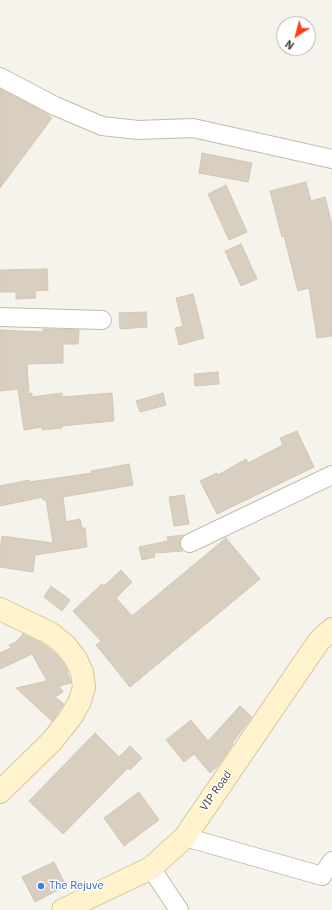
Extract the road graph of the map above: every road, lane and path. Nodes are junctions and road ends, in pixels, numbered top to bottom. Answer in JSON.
{"nodes":[{"id":1,"x":0,"y":78,"type":"edge"},
{"id":2,"x":332,"y":159,"type":"edge"},
{"id":3,"x":0,"y":317,"type":"edge"},
{"id":4,"x":102,"y":320,"type":"dead end"},
{"id":5,"x":332,"y":475,"type":"edge"},
{"id":6,"x":190,"y":543,"type":"dead end"},
{"id":7,"x":0,"y":609,"type":"edge"},
{"id":8,"x":332,"y":629,"type":"edge"},
{"id":9,"x":0,"y":792,"type":"edge"},
{"id":10,"x":184,"y":836,"type":"junction"},
{"id":11,"x":332,"y":861,"type":"edge"},
{"id":12,"x":151,"y":868,"type":"junction"},
{"id":13,"x":327,"y":877,"type":"edge"},
{"id":14,"x":62,"y":910,"type":"edge"},
{"id":15,"x":179,"y":910,"type":"edge"}],
"edges":[{"from":1,"to":2,"type":"street"},
{"from":3,"to":4,"type":"street"},
{"from":5,"to":6,"type":"street"},
{"from":7,"to":9,"type":"main road"},
{"from":8,"to":10,"type":"main road","name":"VIP Road"},
{"from":10,"to":12,"type":"main road","name":"VIP Road"},
{"from":10,"to":13,"type":"street"},
{"from":11,"to":13,"type":"street"},
{"from":12,"to":14,"type":"main road","name":"VIP Road"},
{"from":12,"to":15,"type":"street"}]}
